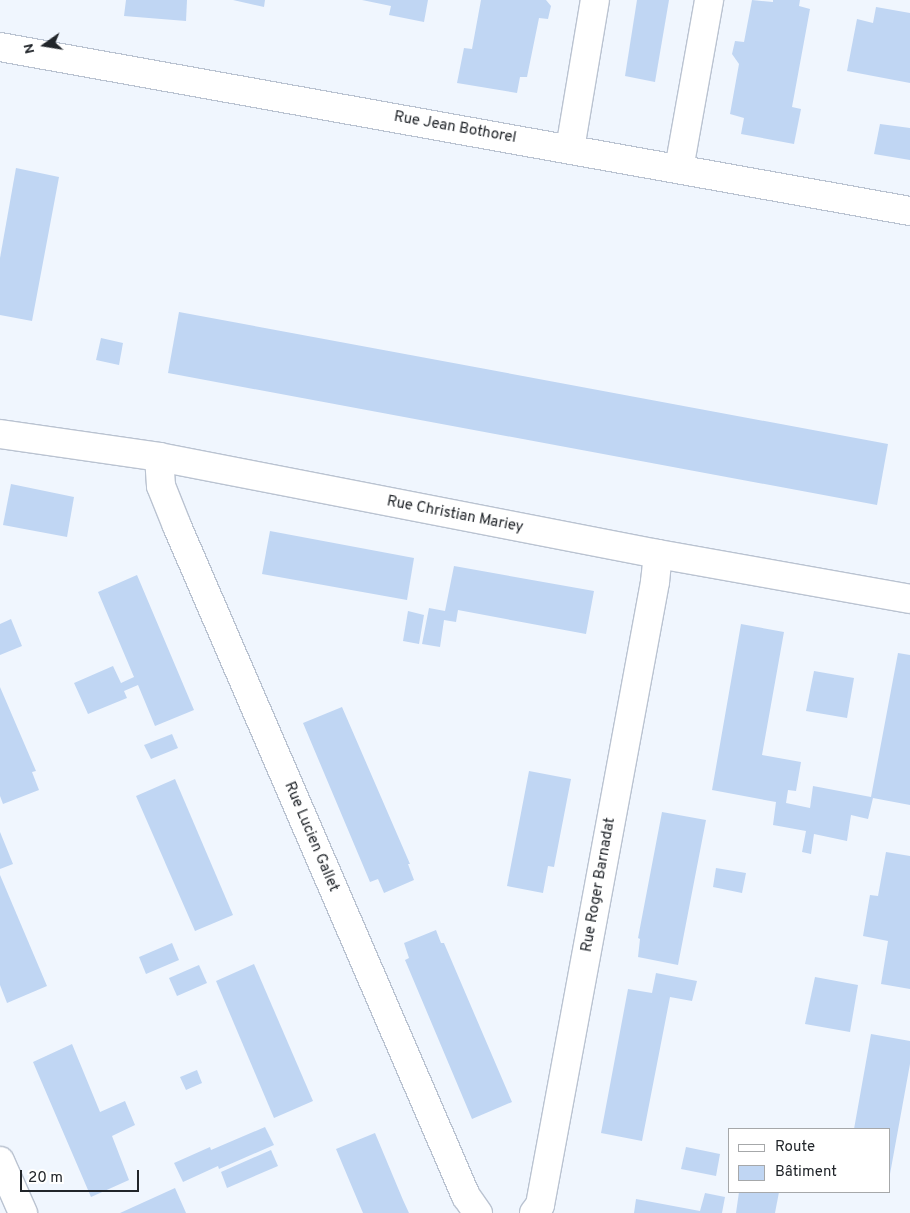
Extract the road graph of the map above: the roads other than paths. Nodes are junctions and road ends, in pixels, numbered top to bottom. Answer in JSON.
{"nodes":[{"id":1,"x":595,"y":0,"type":"edge"},
{"id":2,"x":709,"y":0,"type":"edge"},
{"id":3,"x":0,"y":47,"type":"edge"},
{"id":4,"x":570,"y":149,"type":"junction"},
{"id":5,"x":679,"y":169,"type":"junction"},
{"id":6,"x":910,"y":211,"type":"edge"},
{"id":7,"x":0,"y":434,"type":"edge"},
{"id":8,"x":159,"y":457,"type":"junction"},
{"id":9,"x":658,"y":554,"type":"junction"},
{"id":10,"x":910,"y":599,"type":"edge"},
{"id":11,"x":0,"y":1161,"type":"edge"},
{"id":12,"x":23,"y":1213,"type":"edge"},
{"id":13,"x":478,"y":1213,"type":"edge"},
{"id":14,"x":534,"y":1213,"type":"edge"}],
"edges":[{"from":1,"to":4,"type":"street"},
{"from":2,"to":5,"type":"street"},
{"from":3,"to":4,"type":"street","name":"Rue Jean Bothorel"},
{"from":4,"to":5,"type":"street","name":"Rue Jean Bothorel"},
{"from":5,"to":6,"type":"street","name":"Rue Jean Bothorel"},
{"from":7,"to":8,"type":"street","name":"Rue Christian Mariey"},
{"from":8,"to":9,"type":"street","name":"Rue Christian Mariey"},
{"from":8,"to":13,"type":"street","name":"Rue Lucien Gallet"},
{"from":9,"to":10,"type":"street","name":"Rue Christian Mariey"},
{"from":9,"to":14,"type":"street","name":"Rue Roger Barnadat"},
{"from":11,"to":12,"type":"street"}]}
